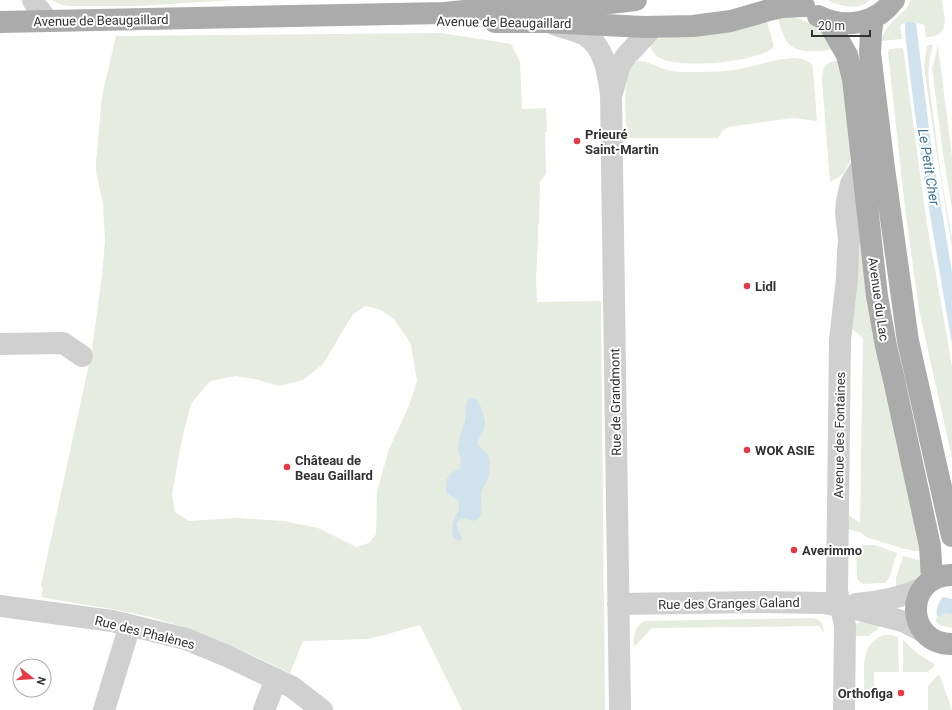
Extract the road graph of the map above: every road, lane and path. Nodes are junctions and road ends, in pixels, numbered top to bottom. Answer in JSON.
{"nodes":[{"id":1,"x":33,"y":0,"type":"edge"},
{"id":2,"x":636,"y":0,"type":"edge"},
{"id":3,"x":894,"y":0,"type":"edge"},
{"id":4,"x":584,"y":2,"type":"edge"},
{"id":5,"x":802,"y":3,"type":"edge"},
{"id":6,"x":203,"y":18,"type":"junction"},
{"id":7,"x":873,"y":18,"type":"junction"},
{"id":8,"x":826,"y":20,"type":"junction"},
{"id":9,"x":48,"y":21,"type":"junction"},
{"id":10,"x":0,"y":22,"type":"edge"},
{"id":11,"x":545,"y":22,"type":"junction"},
{"id":12,"x":653,"y":27,"type":"junction"},
{"id":13,"x":611,"y":94,"type":"junction"},
{"id":14,"x":863,"y":164,"type":"junction"},
{"id":15,"x":0,"y":344,"type":"edge"},
{"id":16,"x":82,"y":356,"type":"dead end"},
{"id":17,"x":952,"y":536,"type":"edge"},
{"id":18,"x":936,"y":581,"type":"edge"},
{"id":19,"x":618,"y":604,"type":"junction"},
{"id":20,"x":840,"y":605,"type":"junction"},
{"id":21,"x":0,"y":606,"type":"edge"},
{"id":22,"x":130,"y":625,"type":"junction"},
{"id":23,"x":937,"y":639,"type":"edge"},
{"id":24,"x":952,"y":660,"type":"edge"},
{"id":25,"x":276,"y":679,"type":"junction"},
{"id":26,"x":104,"y":710,"type":"edge"},
{"id":27,"x":264,"y":710,"type":"edge"},
{"id":28,"x":322,"y":710,"type":"edge"},
{"id":29,"x":620,"y":710,"type":"edge"},
{"id":30,"x":844,"y":710,"type":"edge"}],
"edges":[{"from":1,"to":9,"type":"street"},
{"from":2,"to":4,"type":"main road","name":"Avenue de Beaugaillard"},
{"from":3,"to":7,"type":"main road"},
{"from":4,"to":6,"type":"main road","name":"Avenue de Beaugaillard"},
{"from":5,"to":8,"type":"main road"},
{"from":5,"to":12,"type":"main road","name":"Avenue de Beaugaillard"},
{"from":6,"to":9,"type":"main road","name":"Avenue de Beaugaillard"},
{"from":6,"to":11,"type":"main road","name":"Avenue de Beaugaillard"},
{"from":7,"to":8,"type":"main road"},
{"from":7,"to":17,"type":"main road","name":"Avenue du Lac"},
{"from":8,"to":14,"type":"main road","name":"Avenue du Lac"},
{"from":9,"to":10,"type":"main road","name":"Avenue de Beaugaillard"},
{"from":11,"to":12,"type":"main road","name":"Avenue de Beaugaillard"},
{"from":11,"to":13,"type":"street","name":"Rue de Grandmont"},
{"from":12,"to":13,"type":"street","name":"Rue de Grandmont"},
{"from":13,"to":19,"type":"street","name":"Rue de Grandmont"},
{"from":14,"to":18,"type":"main road","name":"Avenue du Lac"},
{"from":14,"to":20,"type":"street","name":"Avenue des Fontaines"},
{"from":15,"to":16,"type":"street"},
{"from":18,"to":20,"type":"street","name":"Rue des Granges Galand"},
{"from":18,"to":23,"type":"main road"},
{"from":19,"to":20,"type":"street","name":"Rue des Granges Galand"},
{"from":19,"to":29,"type":"street","name":"Rue de Grandmont"},
{"from":20,"to":23,"type":"street","name":"Rue des Granges Galand"},
{"from":20,"to":30,"type":"street","name":"Avenue des Fontaines"},
{"from":21,"to":22,"type":"street","name":"Rue des Phalènes"},
{"from":22,"to":25,"type":"street","name":"Rue des Phalènes"},
{"from":22,"to":26,"type":"street"},
{"from":23,"to":24,"type":"main road"},
{"from":25,"to":27,"type":"street"},
{"from":25,"to":28,"type":"street","name":"Rue des Phalènes"}]}
